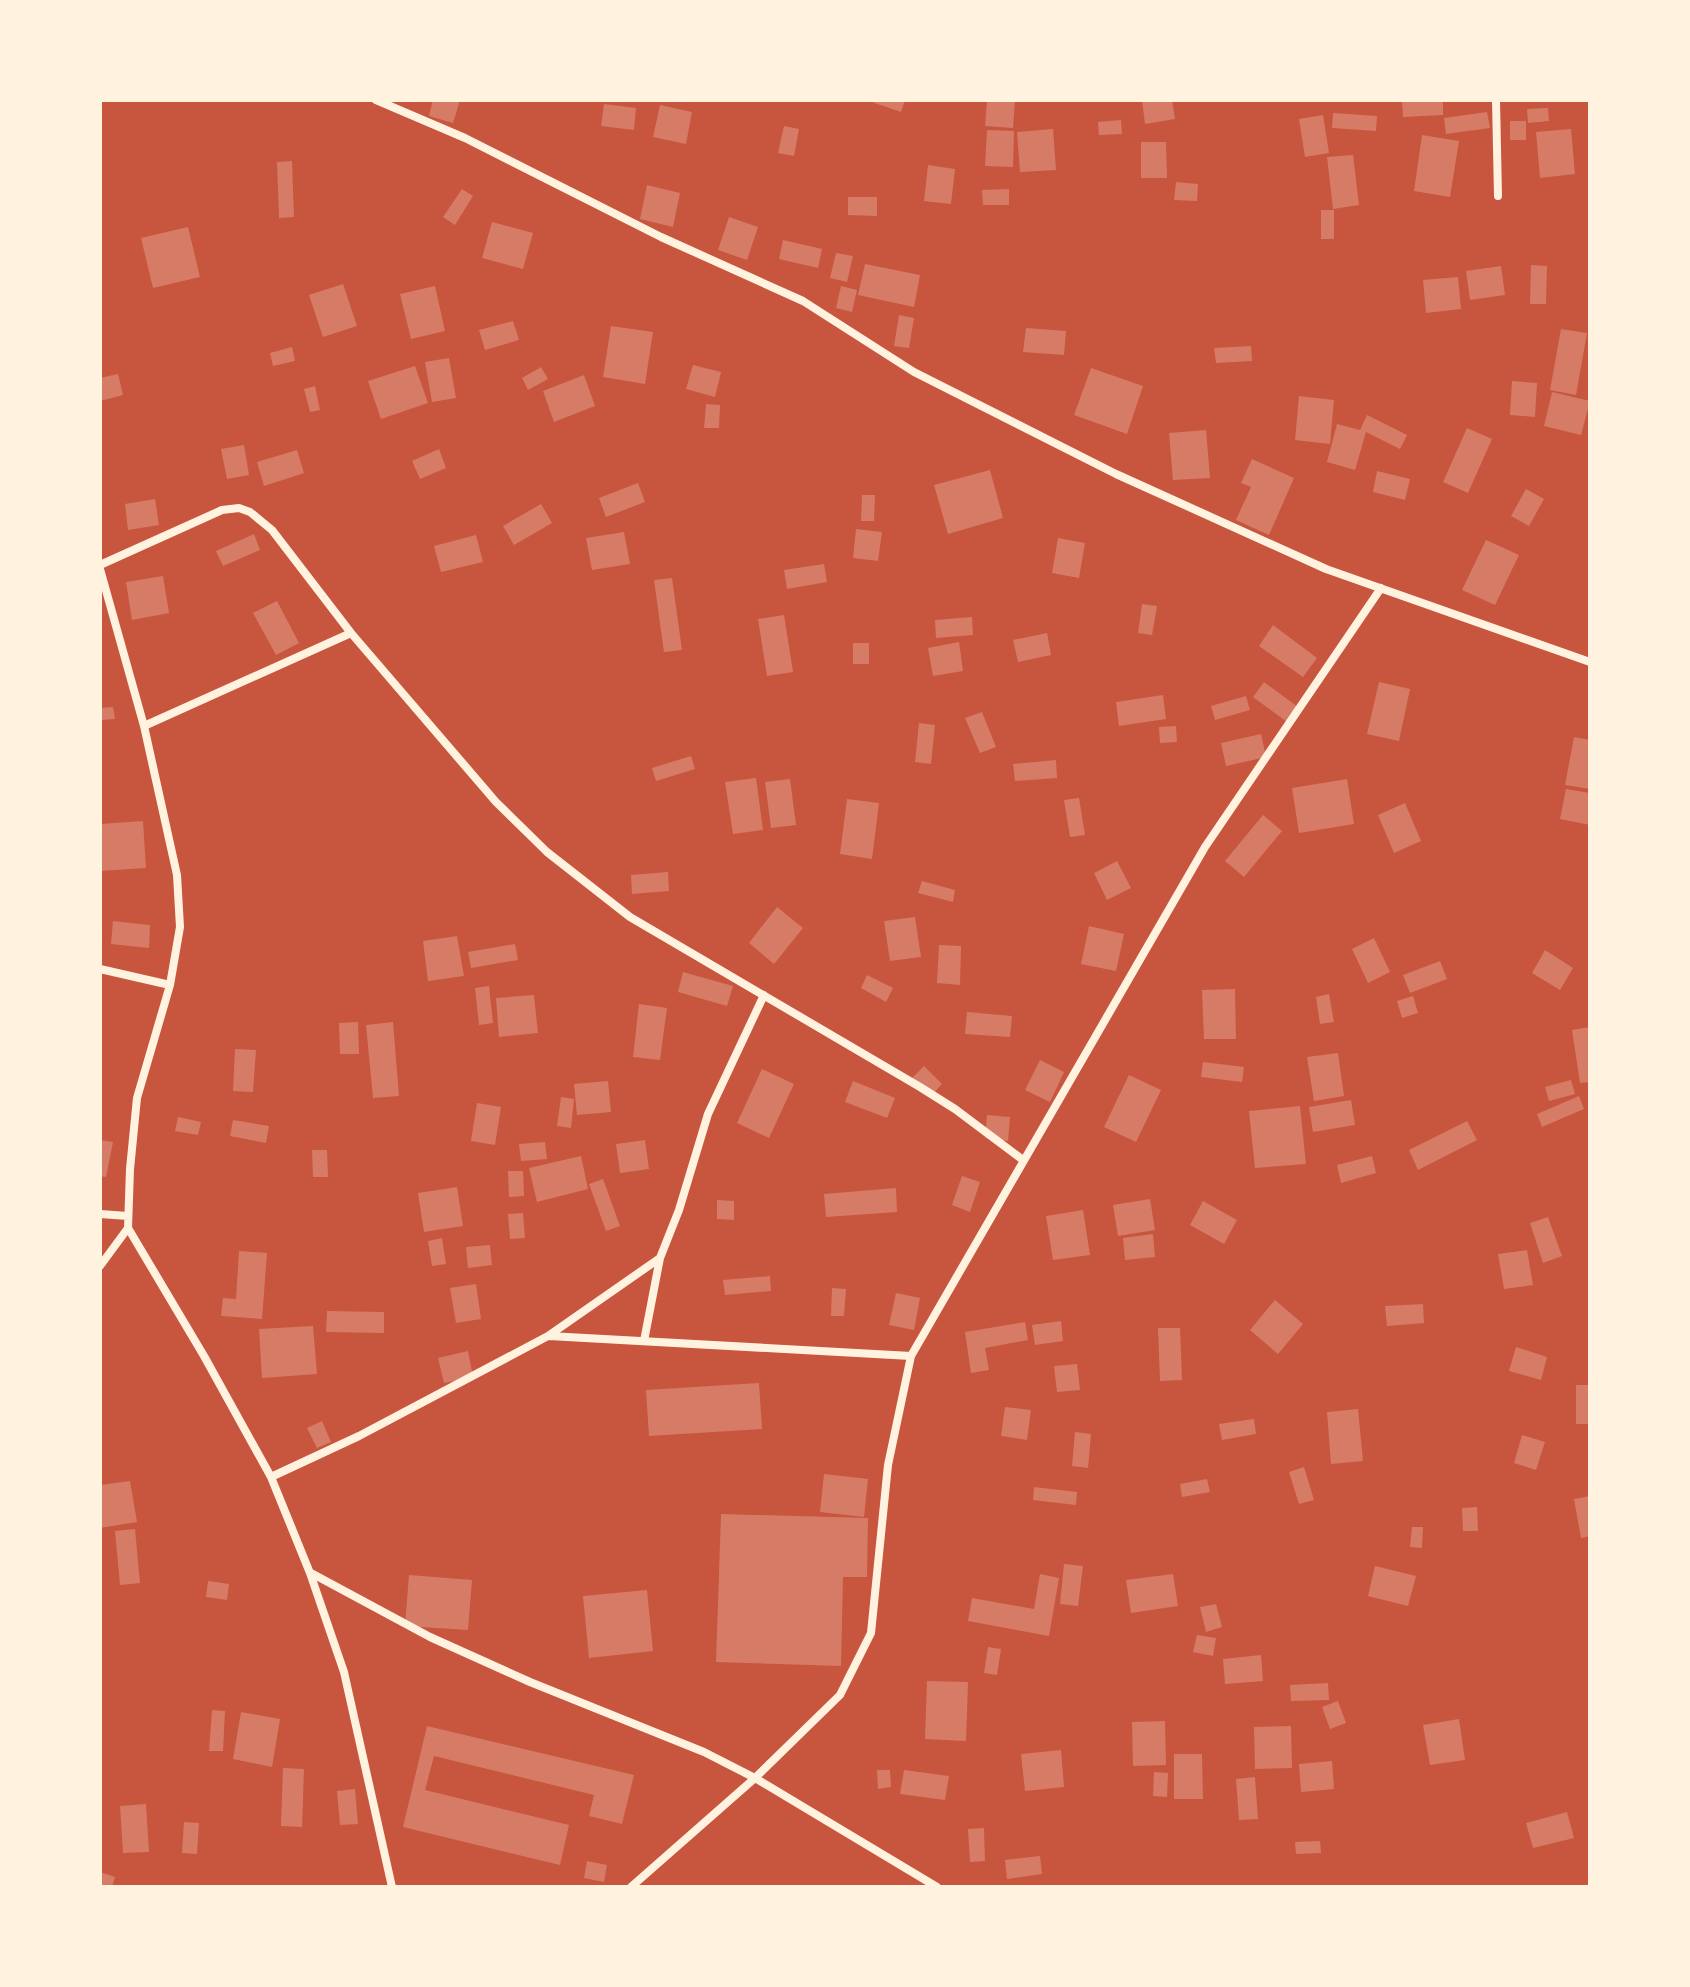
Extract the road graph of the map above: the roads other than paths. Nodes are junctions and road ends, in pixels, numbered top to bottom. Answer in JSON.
{"nodes":[{"id":1,"x":376,"y":100,"type":"edge"},
{"id":2,"x":1496,"y":100,"type":"edge"},
{"id":3,"x":1498,"y":196,"type":"dead end"},
{"id":4,"x":100,"y":567,"type":"edge"},
{"id":5,"x":1381,"y":588,"type":"junction"},
{"id":6,"x":351,"y":633,"type":"junction"},
{"id":7,"x":1590,"y":662,"type":"edge"},
{"id":8,"x":144,"y":726,"type":"junction"},
{"id":9,"x":100,"y":969,"type":"edge"},
{"id":10,"x":170,"y":985,"type":"junction"},
{"id":11,"x":764,"y":995,"type":"junction"},
{"id":12,"x":1023,"y":1160,"type":"junction"},
{"id":13,"x":100,"y":1214,"type":"edge"},
{"id":14,"x":128,"y":1216,"type":"junction"},
{"id":15,"x":128,"y":1228,"type":"junction"},
{"id":16,"x":660,"y":1258,"type":"junction"},
{"id":17,"x":100,"y":1266,"type":"edge"},
{"id":18,"x":548,"y":1336,"type":"junction"},
{"id":19,"x":644,"y":1341,"type":"junction"},
{"id":20,"x":911,"y":1356,"type":"junction"},
{"id":21,"x":271,"y":1477,"type":"junction"},
{"id":22,"x":310,"y":1573,"type":"junction"},
{"id":23,"x":755,"y":1778,"type":"junction"},
{"id":24,"x":392,"y":1887,"type":"edge"},
{"id":25,"x":631,"y":1887,"type":"edge"},
{"id":26,"x":937,"y":1887,"type":"edge"}],
"edges":[{"from":1,"to":5,"type":"street"},
{"from":2,"to":3,"type":"street"},
{"from":4,"to":6,"type":"street"},
{"from":4,"to":8,"type":"street"},
{"from":5,"to":7,"type":"street"},
{"from":5,"to":12,"type":"street"},
{"from":6,"to":8,"type":"street"},
{"from":6,"to":11,"type":"street"},
{"from":8,"to":10,"type":"street"},
{"from":9,"to":10,"type":"street"},
{"from":10,"to":14,"type":"street"},
{"from":11,"to":12,"type":"street"},
{"from":11,"to":16,"type":"street"},
{"from":12,"to":20,"type":"street"},
{"from":13,"to":14,"type":"street"},
{"from":14,"to":15,"type":"street"},
{"from":15,"to":17,"type":"street"},
{"from":15,"to":21,"type":"street"},
{"from":16,"to":18,"type":"street"},
{"from":16,"to":19,"type":"street"},
{"from":18,"to":19,"type":"street"},
{"from":18,"to":21,"type":"street"},
{"from":19,"to":20,"type":"street"},
{"from":20,"to":23,"type":"street"},
{"from":21,"to":22,"type":"street"},
{"from":22,"to":23,"type":"street"},
{"from":22,"to":24,"type":"street"},
{"from":23,"to":25,"type":"street"},
{"from":23,"to":26,"type":"street"}]}
